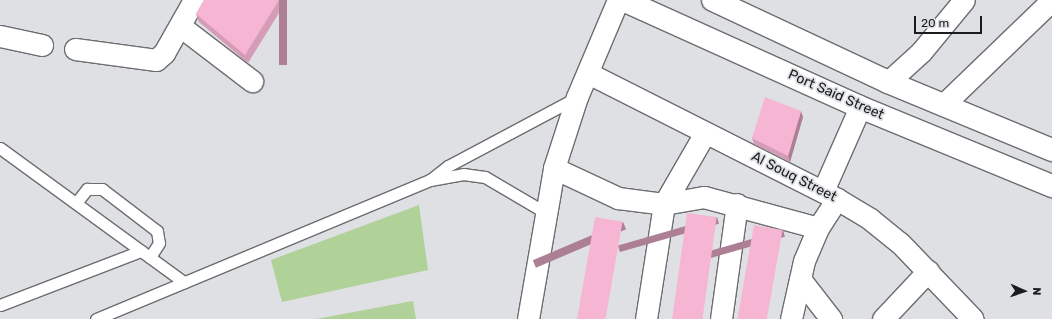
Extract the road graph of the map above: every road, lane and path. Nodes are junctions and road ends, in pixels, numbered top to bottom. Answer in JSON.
{"nodes":[{"id":1,"x":194,"y":0,"type":"edge"},
{"id":2,"x":618,"y":0,"type":"edge"},
{"id":3,"x":623,"y":0,"type":"edge"},
{"id":4,"x":713,"y":0,"type":"edge"},
{"id":5,"x":964,"y":0,"type":"edge"},
{"id":6,"x":1052,"y":0,"type":"edge"},
{"id":7,"x":180,"y":26,"type":"junction"},
{"id":8,"x":0,"y":36,"type":"edge"},
{"id":9,"x":42,"y":45,"type":"dead end"},
{"id":10,"x":75,"y":49,"type":"dead end"},
{"id":11,"x":588,"y":73,"type":"junction"},
{"id":12,"x":252,"y":81,"type":"dead end"},
{"id":13,"x":888,"y":82,"type":"junction"},
{"id":14,"x":577,"y":97,"type":"junction"},
{"id":15,"x":944,"y":105,"type":"junction"},
{"id":16,"x":860,"y":107,"type":"junction"},
{"id":17,"x":706,"y":132,"type":"junction"},
{"id":18,"x":0,"y":148,"type":"edge"},
{"id":19,"x":1052,"y":150,"type":"edge"},
{"id":20,"x":554,"y":168,"type":"junction"},
{"id":21,"x":430,"y":180,"type":"junction"},
{"id":22,"x":1052,"y":186,"type":"edge"},
{"id":23,"x":830,"y":195,"type":"junction"},
{"id":24,"x":76,"y":203,"type":"junction"},
{"id":25,"x":664,"y":204,"type":"junction"},
{"id":26,"x":737,"y":204,"type":"junction"},
{"id":27,"x":546,"y":213,"type":"junction"},
{"id":28,"x":818,"y":228,"type":"junction"},
{"id":29,"x":145,"y":254,"type":"junction"},
{"id":30,"x":928,"y":271,"type":"junction"},
{"id":31,"x":800,"y":279,"type":"junction"},
{"id":32,"x":184,"y":282,"type":"junction"},
{"id":33,"x":0,"y":305,"type":"edge"},
{"id":34,"x":96,"y":319,"type":"edge"},
{"id":35,"x":528,"y":319,"type":"edge"},
{"id":36,"x":646,"y":319,"type":"edge"},
{"id":37,"x":721,"y":319,"type":"edge"},
{"id":38,"x":791,"y":319,"type":"edge"},
{"id":39,"x":831,"y":319,"type":"edge"},
{"id":40,"x":883,"y":319,"type":"edge"},
{"id":41,"x":973,"y":319,"type":"edge"}],
"edges":[{"from":1,"to":7,"type":"street"},
{"from":2,"to":11,"type":"street"},
{"from":3,"to":16,"type":"main road","name":"Port Said Street"},
{"from":4,"to":13,"type":"main road"},
{"from":5,"to":13,"type":"street"},
{"from":6,"to":15,"type":"street"},
{"from":7,"to":10,"type":"street"},
{"from":7,"to":12,"type":"street"},
{"from":8,"to":9,"type":"street"},
{"from":11,"to":14,"type":"street"},
{"from":11,"to":17,"type":"street","name":"Al Souq Street"},
{"from":13,"to":15,"type":"main road"},
{"from":14,"to":20,"type":"street"},
{"from":14,"to":21,"type":"lane"},
{"from":15,"to":19,"type":"main road"},
{"from":16,"to":22,"type":"main road","name":"Port Said Street"},
{"from":16,"to":23,"type":"street"},
{"from":17,"to":23,"type":"street","name":"Al Souq Street"},
{"from":17,"to":25,"type":"street"},
{"from":18,"to":24,"type":"lane"},
{"from":20,"to":25,"type":"street"},
{"from":20,"to":27,"type":"street"},
{"from":21,"to":27,"type":"lane"},
{"from":21,"to":32,"type":"lane"},
{"from":23,"to":28,"type":"street"},
{"from":23,"to":30,"type":"street","name":"Al Souq Street"},
{"from":24,"to":29,"type":"lane"},
{"from":24,"to":29,"type":"lane"},
{"from":25,"to":26,"type":"street"},
{"from":25,"to":36,"type":"street"},
{"from":26,"to":28,"type":"street"},
{"from":26,"to":37,"type":"street"},
{"from":27,"to":35,"type":"street"},
{"from":28,"to":31,"type":"street"},
{"from":29,"to":32,"type":"lane"},
{"from":29,"to":33,"type":"lane"},
{"from":30,"to":40,"type":"street"},
{"from":30,"to":41,"type":"street","name":"Al Souq Street"},
{"from":31,"to":38,"type":"street"},
{"from":31,"to":39,"type":"street"},
{"from":32,"to":34,"type":"lane"}]}
